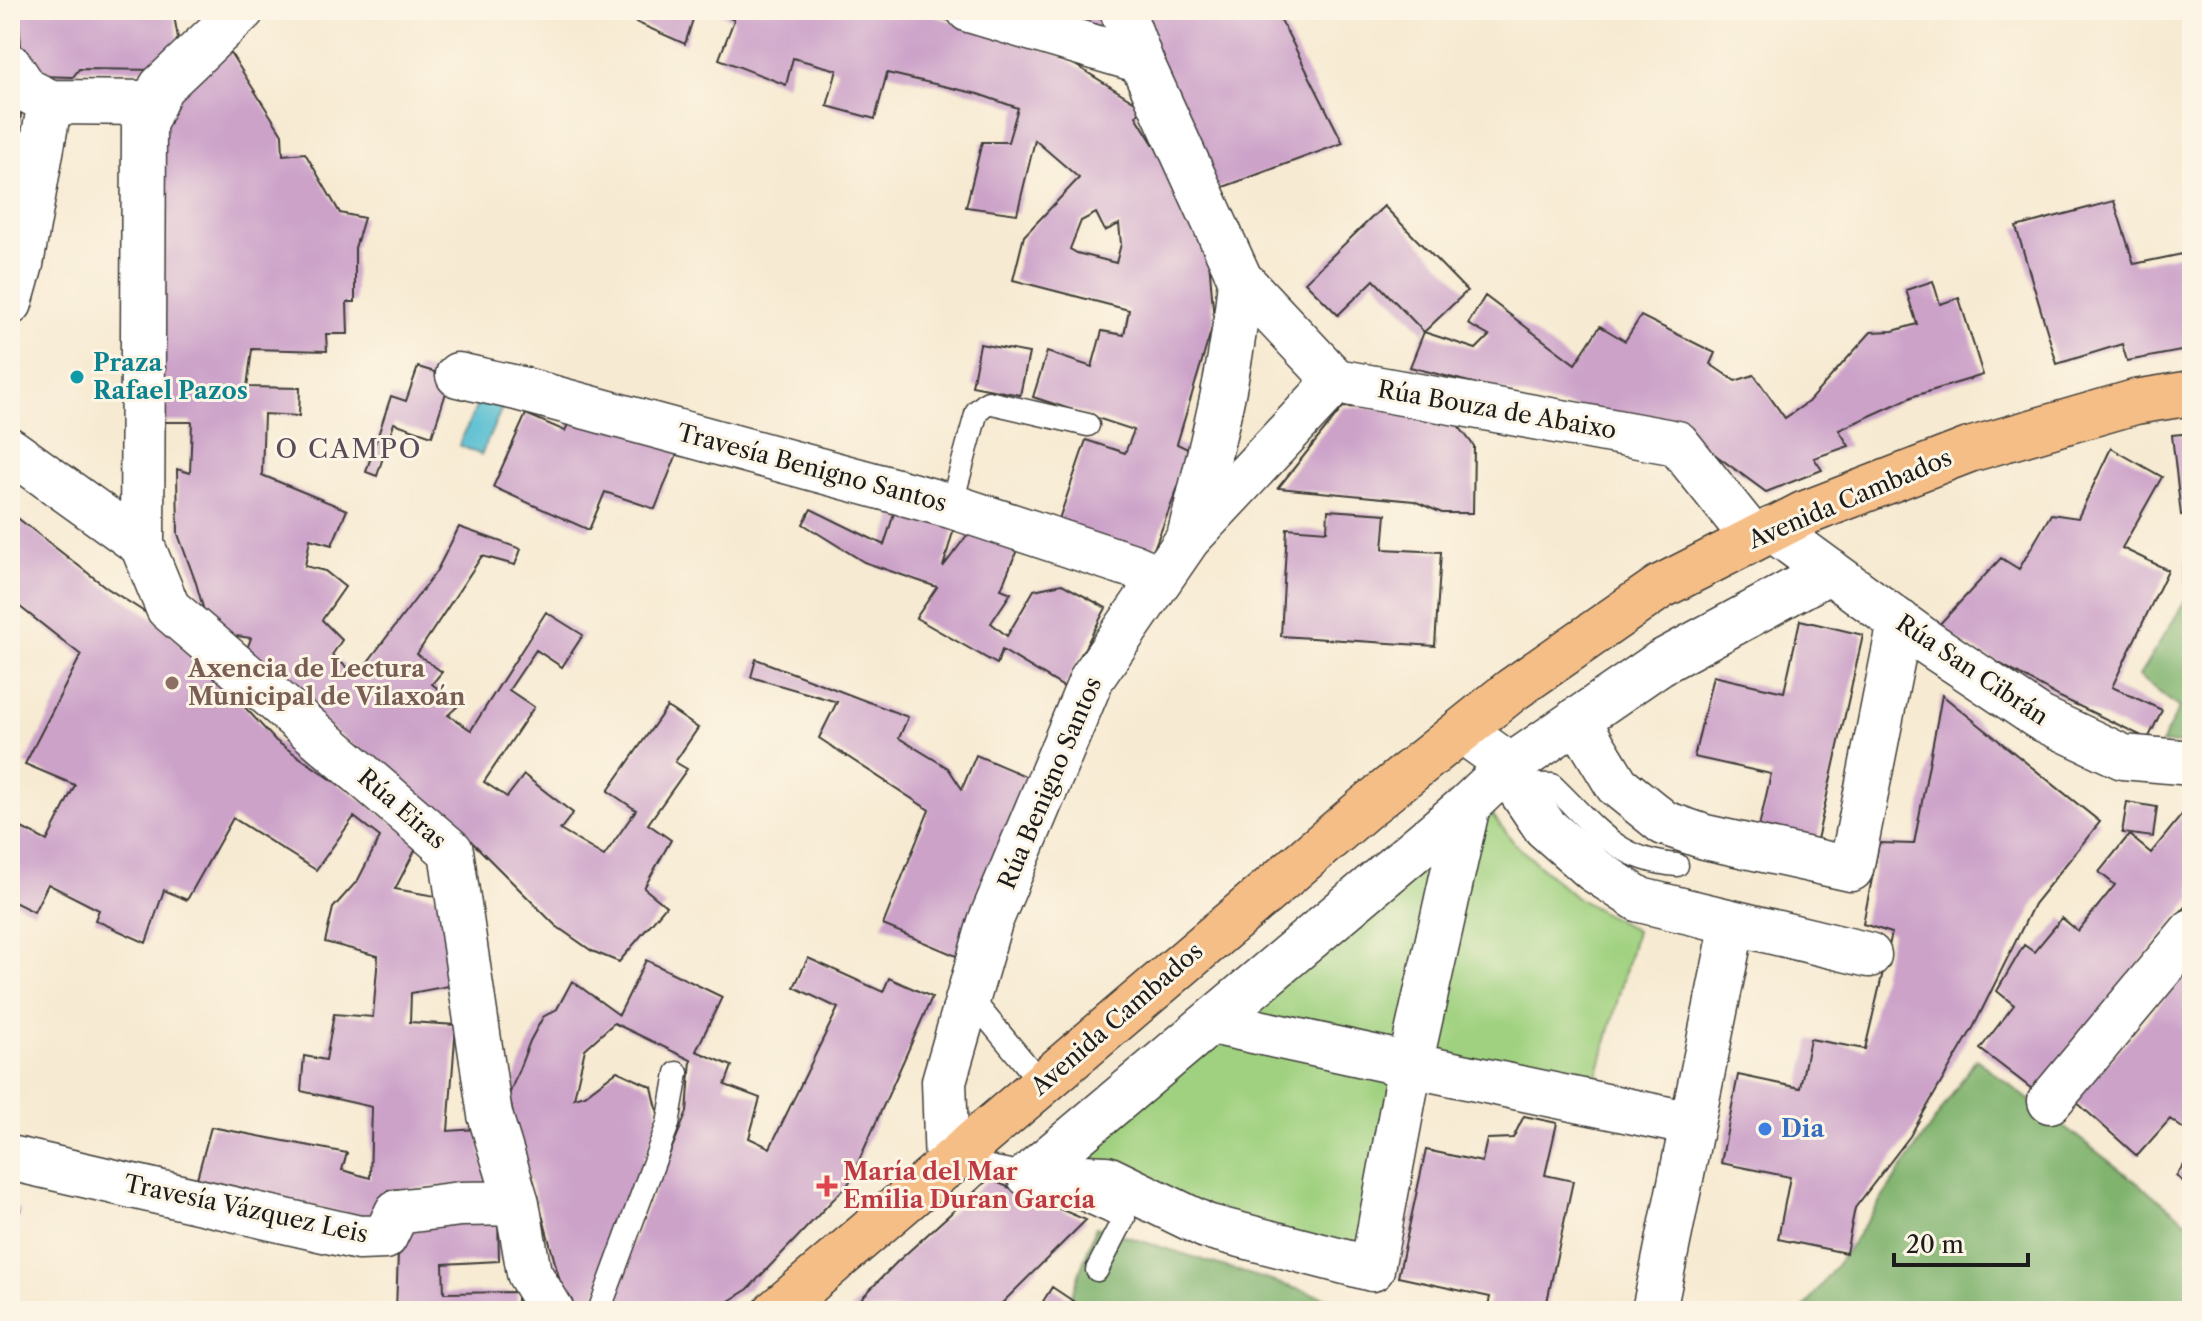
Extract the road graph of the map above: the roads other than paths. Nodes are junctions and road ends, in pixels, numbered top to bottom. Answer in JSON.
{"nodes":[{"id":1,"x":189,"y":10,"type":"edge"},
{"id":2,"x":242,"y":10,"type":"edge"},
{"id":3,"x":969,"y":10,"type":"edge"},
{"id":4,"x":1122,"y":10,"type":"edge"},
{"id":5,"x":189,"y":60,"type":"junction"},
{"id":6,"x":1141,"y":61,"type":"junction"},
{"id":7,"x":10,"y":66,"type":"edge"},
{"id":8,"x":50,"y":102,"type":"junction"},
{"id":9,"x":153,"y":103,"type":"junction"},
{"id":10,"x":14,"y":276,"type":"edge"},
{"id":11,"x":1240,"y":279,"type":"junction"},
{"id":12,"x":458,"y":375,"type":"dead end"},
{"id":13,"x":1336,"y":381,"type":"junction"},
{"id":14,"x":2192,"y":393,"type":"edge"},
{"id":15,"x":1088,"y":425,"type":"dead end"},
{"id":16,"x":10,"y":450,"type":"edge"},
{"id":17,"x":951,"y":506,"type":"junction"},
{"id":18,"x":1763,"y":533,"type":"junction"},
{"id":19,"x":1188,"y":539,"type":"junction"},
{"id":20,"x":142,"y":545,"type":"junction"},
{"id":21,"x":1830,"y":571,"type":"junction"},
{"id":22,"x":1161,"y":578,"type":"junction"},
{"id":23,"x":1900,"y":622,"type":"junction"},
{"id":24,"x":1577,"y":719,"type":"junction"},
{"id":25,"x":1462,"y":731,"type":"junction"},
{"id":26,"x":2192,"y":763,"type":"edge"},
{"id":27,"x":1510,"y":776,"type":"junction"},
{"id":28,"x":1468,"y":805,"type":"junction"},
{"id":29,"x":1677,"y":865,"type":"dead end"},
{"id":30,"x":1733,"y":923,"type":"junction"},
{"id":31,"x":2192,"y":931,"type":"edge"},
{"id":32,"x":1869,"y":955,"type":"dead end"},
{"id":33,"x":969,"y":996,"type":"junction"},
{"id":34,"x":1212,"y":1022,"type":"junction"},
{"id":35,"x":1410,"y":1065,"type":"junction"},
{"id":36,"x":677,"y":1073,"type":"dead end"},
{"id":37,"x":1042,"y":1084,"type":"junction"},
{"id":38,"x":2050,"y":1101,"type":"dead end"},
{"id":39,"x":1692,"y":1124,"type":"junction"},
{"id":40,"x":10,"y":1158,"type":"edge"},
{"id":41,"x":947,"y":1166,"type":"junction"},
{"id":42,"x":1029,"y":1175,"type":"junction"},
{"id":43,"x":517,"y":1203,"type":"junction"},
{"id":44,"x":1097,"y":1270,"type":"dead end"},
{"id":45,"x":787,"y":1306,"type":"edge"},
{"id":46,"x":552,"y":1311,"type":"edge"},
{"id":47,"x":599,"y":1311,"type":"edge"},
{"id":48,"x":1654,"y":1311,"type":"edge"}],
"edges":[{"from":1,"to":5,"type":"street"},
{"from":2,"to":5,"type":"street"},
{"from":3,"to":6,"type":"street"},
{"from":4,"to":6,"type":"street"},
{"from":5,"to":9,"type":"street"},
{"from":6,"to":11,"type":"street"},
{"from":7,"to":8,"type":"street"},
{"from":8,"to":9,"type":"street"},
{"from":8,"to":10,"type":"street"},
{"from":9,"to":20,"type":"street"},
{"from":11,"to":13,"type":"street"},
{"from":11,"to":19,"type":"street"},
{"from":12,"to":17,"type":"street","name":"Travesía Benigno Santos"},
{"from":13,"to":18,"type":"street","name":"Rúa Bouza de Abaixo"},
{"from":13,"to":19,"type":"street","name":"Rúa Benigno Santos"},
{"from":14,"to":18,"type":"main road","name":"Avenida Cambados"},
{"from":15,"to":17,"type":"lane"},
{"from":16,"to":20,"type":"street"},
{"from":17,"to":22,"type":"street","name":"Travesía Benigno Santos"},
{"from":18,"to":21,"type":"street","name":"Rúa San Cibrán"},
{"from":18,"to":25,"type":"main road","name":"Avenida Cambados"},
{"from":19,"to":22,"type":"street","name":"Rúa Benigno Santos"},
{"from":20,"to":43,"type":"street","name":"Rúa Eiras"},
{"from":21,"to":23,"type":"street","name":"Rúa San Cibrán"},
{"from":21,"to":24,"type":"street"},
{"from":22,"to":33,"type":"street","name":"Rúa Benigno Santos"},
{"from":23,"to":24,"type":"street"},
{"from":23,"to":26,"type":"street","name":"Rúa San Cibrán"},
{"from":24,"to":27,"type":"street"},
{"from":25,"to":27,"type":"street"},
{"from":25,"to":37,"type":"main road","name":"Avenida Cambados"},
{"from":27,"to":28,"type":"street"},
{"from":27,"to":29,"type":"lane"},
{"from":27,"to":30,"type":"street"},
{"from":28,"to":34,"type":"street"},
{"from":28,"to":35,"type":"street"},
{"from":30,"to":32,"type":"street"},
{"from":30,"to":39,"type":"street"},
{"from":31,"to":38,"type":"street"},
{"from":33,"to":37,"type":"lane"},
{"from":33,"to":41,"type":"street","name":"Rúa Benigno Santos"},
{"from":34,"to":35,"type":"street"},
{"from":34,"to":42,"type":"street"},
{"from":35,"to":39,"type":"street"},
{"from":35,"to":42,"type":"street"},
{"from":36,"to":47,"type":"lane"},
{"from":37,"to":41,"type":"main road","name":"Avenida Cambados"},
{"from":39,"to":48,"type":"street"},
{"from":40,"to":43,"type":"street","name":"Travesía Vázquez Leis"},
{"from":41,"to":42,"type":"lane"},
{"from":41,"to":45,"type":"main road","name":"Avenida Cambados"},
{"from":42,"to":44,"type":"lane"},
{"from":43,"to":46,"type":"street","name":"Rúa Eiras"}]}
